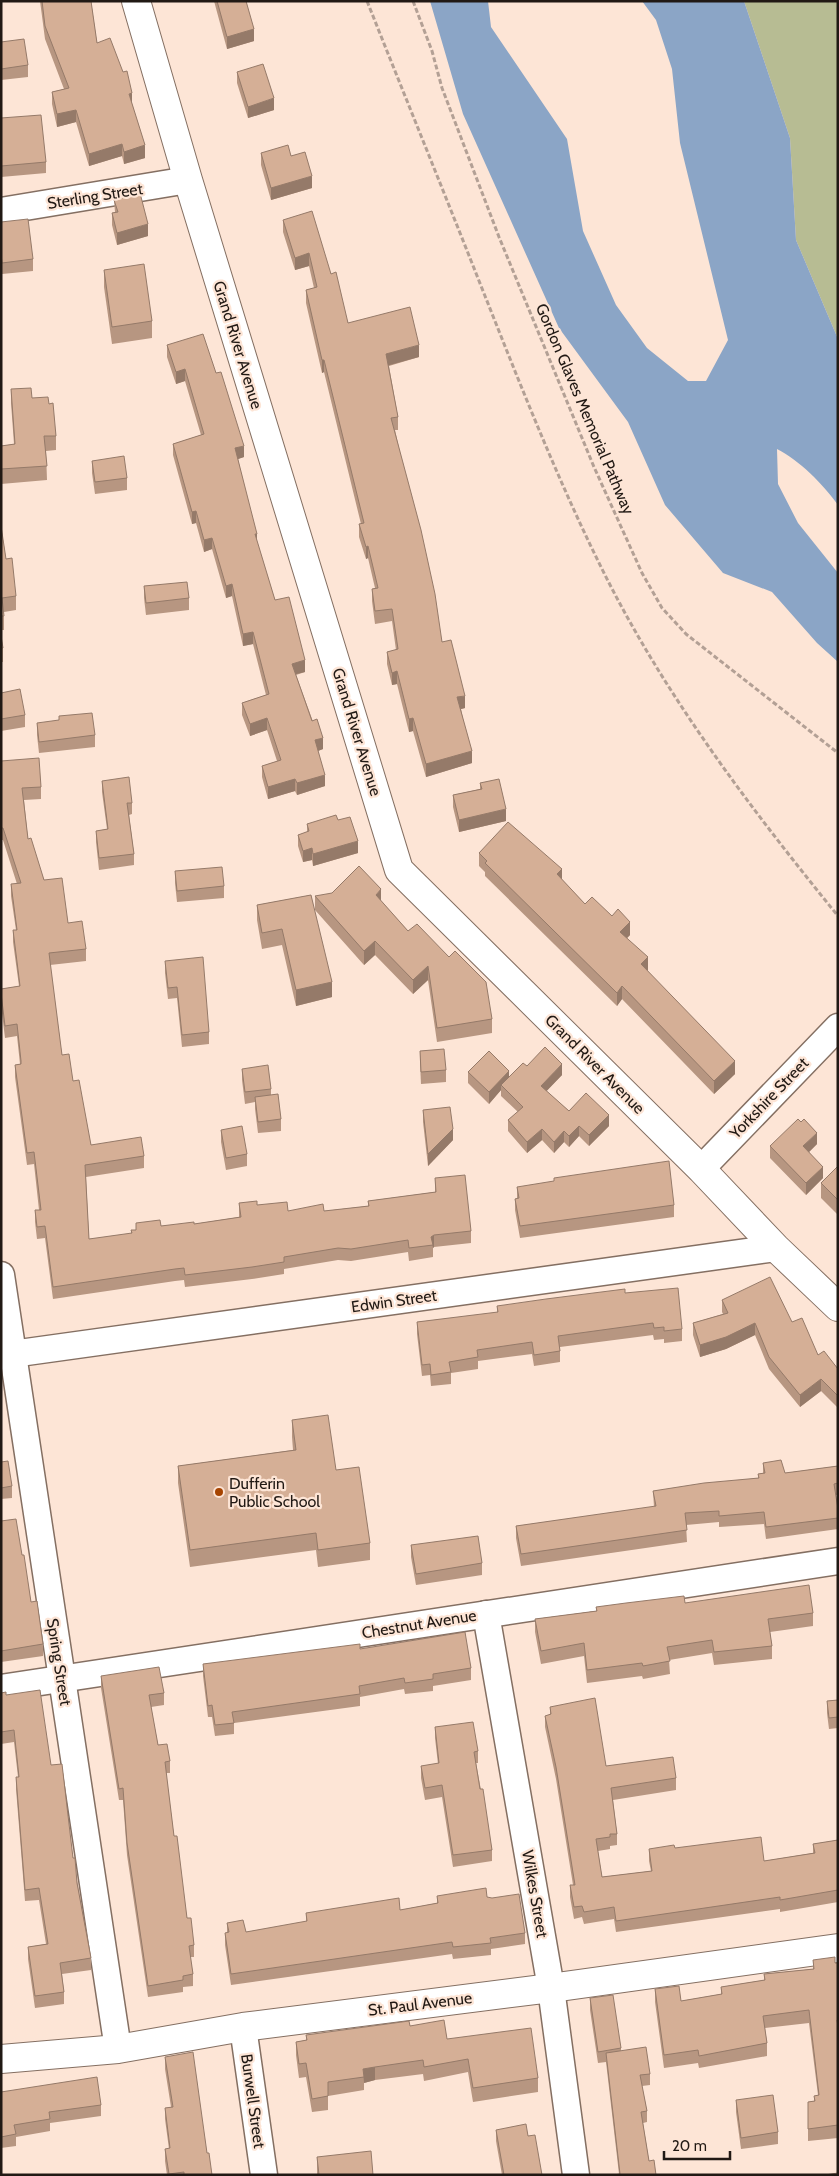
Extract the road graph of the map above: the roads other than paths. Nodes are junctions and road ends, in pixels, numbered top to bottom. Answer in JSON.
{"nodes":[{"id":1,"x":136,"y":1,"type":"edge"},
{"id":2,"x":188,"y":180,"type":"junction"},
{"id":3,"x":1,"y":211,"type":"edge"},
{"id":4,"x":838,"y":1027,"type":"edge"},
{"id":5,"x":701,"y":1169,"type":"junction"},
{"id":6,"x":776,"y":1248,"type":"junction"},
{"id":7,"x":1,"y":1275,"type":"edge"},
{"id":8,"x":838,"y":1306,"type":"edge"},
{"id":9,"x":12,"y":1354,"type":"junction"},
{"id":10,"x":838,"y":1561,"type":"edge"},
{"id":11,"x":486,"y":1614,"type":"junction"},
{"id":12,"x":62,"y":1679,"type":"junction"},
{"id":13,"x":1,"y":1688,"type":"edge"},
{"id":14,"x":838,"y":1948,"type":"edge"},
{"id":15,"x":552,"y":1988,"type":"junction"},
{"id":16,"x":243,"y":2026,"type":"junction"},
{"id":17,"x":118,"y":2049,"type":"junction"},
{"id":18,"x":1,"y":2059,"type":"edge"},
{"id":19,"x":264,"y":2175,"type":"edge"},
{"id":20,"x":576,"y":2175,"type":"edge"}],
"edges":[{"from":1,"to":2,"type":"street","name":"Grand River Avenue"},
{"from":2,"to":3,"type":"street","name":"Sterling Street"},
{"from":2,"to":5,"type":"street","name":"Grand River Avenue"},
{"from":4,"to":5,"type":"street","name":"Yorkshire Street"},
{"from":5,"to":6,"type":"street","name":"Grand River Avenue"},
{"from":6,"to":8,"type":"street","name":"Grand River Avenue"},
{"from":6,"to":9,"type":"street","name":"Edwin Street"},
{"from":7,"to":9,"type":"street","name":"Spring Street"},
{"from":9,"to":12,"type":"street","name":"Spring Street"},
{"from":10,"to":11,"type":"street","name":"Chestnut Avenue"},
{"from":11,"to":12,"type":"street","name":"Chestnut Avenue"},
{"from":11,"to":15,"type":"street","name":"Wilkes Street"},
{"from":12,"to":13,"type":"street","name":"Chestnut Avenue"},
{"from":12,"to":17,"type":"street","name":"Spring Street"},
{"from":14,"to":15,"type":"street","name":"St. Paul Avenue"},
{"from":15,"to":16,"type":"street","name":"St. Paul Avenue"},
{"from":15,"to":20,"type":"street","name":"Wilkes Street"},
{"from":16,"to":17,"type":"street","name":"St. Paul Avenue"},
{"from":16,"to":19,"type":"street","name":"Burwell Street"},
{"from":17,"to":18,"type":"street","name":"St. Paul Avenue"}]}
